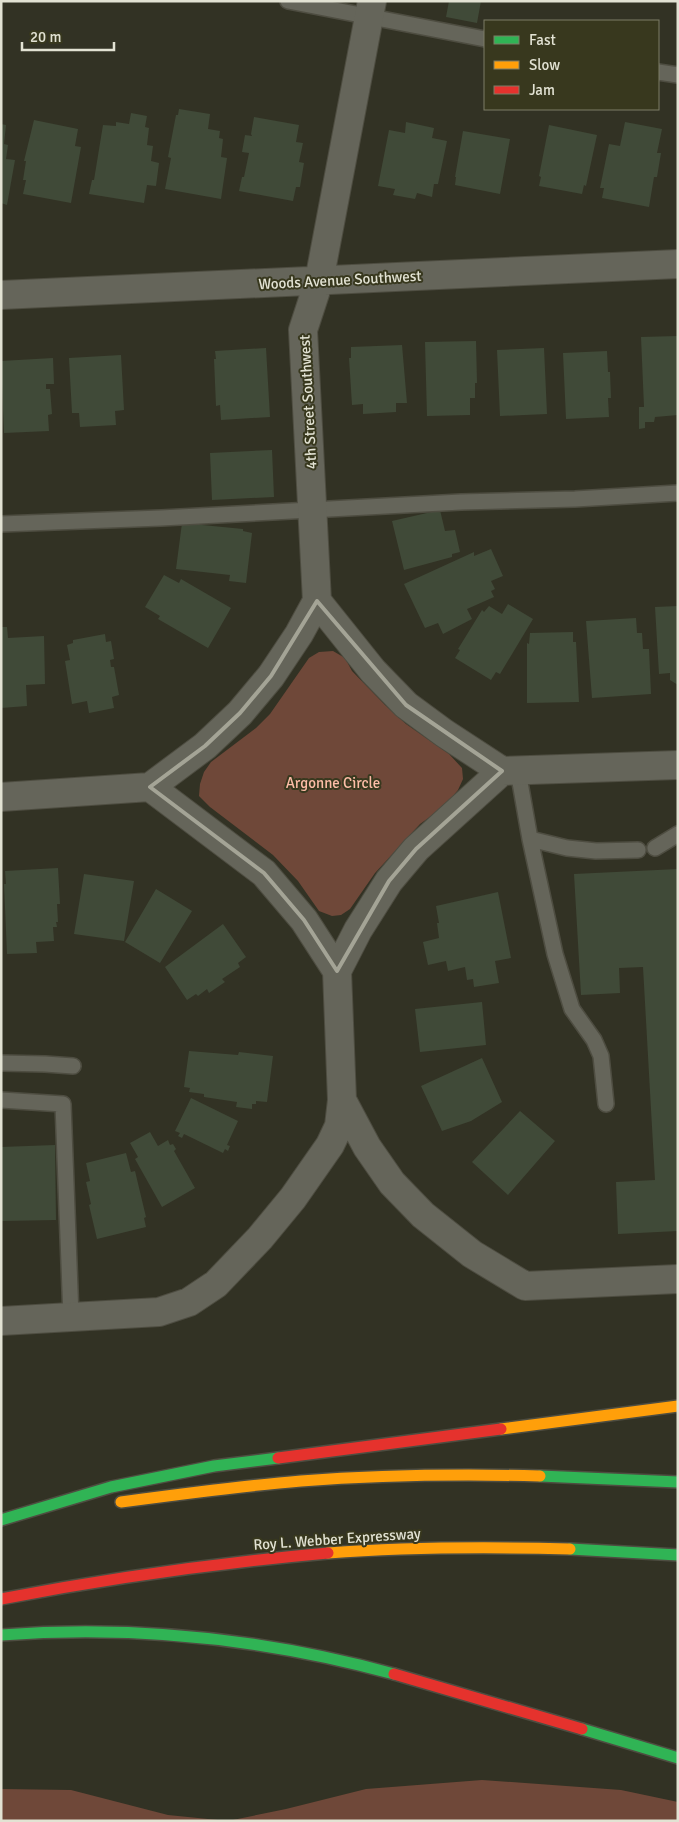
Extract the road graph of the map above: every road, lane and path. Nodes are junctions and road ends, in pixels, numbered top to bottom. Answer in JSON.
{"nodes":[{"id":1,"x":288,"y":1,"type":"edge"},
{"id":2,"x":370,"y":9,"type":"edge"},
{"id":3,"x":484,"y":39,"type":"edge"},
{"id":4,"x":659,"y":72,"type":"edge"},
{"id":5,"x":678,"y":75,"type":"edge"},
{"id":6,"x":678,"y":264,"type":"edge"},
{"id":7,"x":319,"y":281,"type":"junction"},
{"id":8,"x":1,"y":295,"type":"edge"},
{"id":9,"x":678,"y":493,"type":"edge"},
{"id":10,"x":314,"y":510,"type":"junction"},
{"id":11,"x":1,"y":524,"type":"edge"},
{"id":12,"x":318,"y":601,"type":"junction"},
{"id":13,"x":678,"y":765,"type":"edge"},
{"id":14,"x":510,"y":771,"type":"junction"},
{"id":15,"x":150,"y":787,"type":"junction"},
{"id":16,"x":1,"y":797,"type":"edge"},
{"id":17,"x":678,"y":834,"type":"edge"},
{"id":18,"x":530,"y":839,"type":"junction"},
{"id":19,"x":655,"y":848,"type":"dead end"},
{"id":20,"x":638,"y":850,"type":"dead end"},
{"id":21,"x":337,"y":972,"type":"junction"},
{"id":22,"x":1,"y":1063,"type":"edge"},
{"id":23,"x":73,"y":1066,"type":"dead end"},
{"id":24,"x":1,"y":1100,"type":"edge"},
{"id":25,"x":342,"y":1100,"type":"junction"},
{"id":26,"x":606,"y":1104,"type":"dead end"},
{"id":27,"x":678,"y":1279,"type":"edge"},
{"id":28,"x":71,"y":1317,"type":"junction"},
{"id":29,"x":1,"y":1321,"type":"edge"},
{"id":30,"x":678,"y":1406,"type":"edge"},
{"id":31,"x":678,"y":1482,"type":"edge"},
{"id":32,"x":114,"y":1503,"type":"dead end"},
{"id":33,"x":76,"y":1509,"type":"dead end"},
{"id":34,"x":1,"y":1522,"type":"edge"},
{"id":35,"x":678,"y":1555,"type":"edge"},
{"id":36,"x":1,"y":1599,"type":"edge"},
{"id":37,"x":1,"y":1635,"type":"edge"},
{"id":38,"x":678,"y":1758,"type":"edge"}],
"edges":[{"from":1,"to":2,"type":"lane"},
{"from":2,"to":3,"type":"lane"},
{"from":2,"to":7,"type":"street","name":"4th Street Southwest"},
{"from":4,"to":5,"type":"lane"},
{"from":6,"to":7,"type":"street","name":"Woods Avenue Southwest"},
{"from":7,"to":8,"type":"street","name":"Woods Avenue Southwest"},
{"from":7,"to":10,"type":"street","name":"4th Street Southwest"},
{"from":9,"to":10,"type":"lane"},
{"from":10,"to":11,"type":"lane"},
{"from":10,"to":12,"type":"street","name":"4th Street Southwest"},
{"from":12,"to":14,"type":"street"},
{"from":12,"to":15,"type":"street"},
{"from":13,"to":14,"type":"street"},
{"from":14,"to":18,"type":"lane"},
{"from":14,"to":21,"type":"street"},
{"from":15,"to":16,"type":"street"},
{"from":15,"to":21,"type":"street"},
{"from":17,"to":19,"type":"lane"},
{"from":18,"to":20,"type":"lane"},
{"from":18,"to":26,"type":"lane"},
{"from":21,"to":25,"type":"street"},
{"from":22,"to":23,"type":"lane"},
{"from":24,"to":28,"type":"lane"},
{"from":25,"to":27,"type":"street"},
{"from":25,"to":28,"type":"street"},
{"from":28,"to":29,"type":"street"},
{"from":30,"to":34,"type":"highway"},
{"from":31,"to":32,"type":"highway"},
{"from":33,"to":34,"type":"highway"},
{"from":35,"to":36,"type":"highway","name":"Roy L. Webber Expressway"},
{"from":37,"to":38,"type":"highway"}]}
